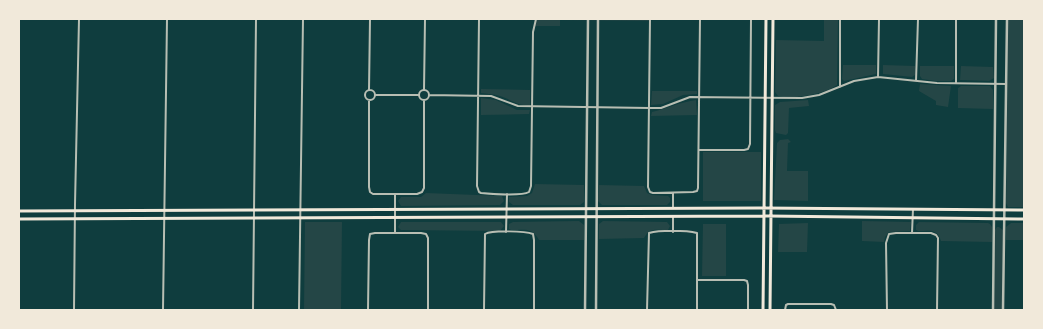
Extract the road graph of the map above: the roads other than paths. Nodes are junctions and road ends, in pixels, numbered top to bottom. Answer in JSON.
{"nodes":[{"id":1,"x":79,"y":19,"type":"edge"},
{"id":2,"x":167,"y":19,"type":"edge"},
{"id":3,"x":256,"y":19,"type":"edge"},
{"id":4,"x":303,"y":19,"type":"edge"},
{"id":5,"x":370,"y":19,"type":"edge"},
{"id":6,"x":425,"y":19,"type":"edge"},
{"id":7,"x":479,"y":19,"type":"edge"},
{"id":8,"x":536,"y":19,"type":"edge"},
{"id":9,"x":588,"y":19,"type":"edge"},
{"id":10,"x":598,"y":19,"type":"edge"},
{"id":11,"x":650,"y":19,"type":"edge"},
{"id":12,"x":700,"y":19,"type":"edge"},
{"id":13,"x":751,"y":19,"type":"edge"},
{"id":14,"x":766,"y":19,"type":"edge"},
{"id":15,"x":773,"y":19,"type":"edge"},
{"id":16,"x":840,"y":19,"type":"edge"},
{"id":17,"x":879,"y":19,"type":"edge"},
{"id":18,"x":918,"y":19,"type":"edge"},
{"id":19,"x":956,"y":19,"type":"edge"},
{"id":20,"x":996,"y":19,"type":"edge"},
{"id":21,"x":1007,"y":19,"type":"edge"},
{"id":22,"x":878,"y":77,"type":"junction"},
{"id":23,"x":916,"y":81,"type":"junction"},
{"id":24,"x":956,"y":83,"type":"junction"},
{"id":25,"x":995,"y":84,"type":"junction"},
{"id":26,"x":1006,"y":84,"type":"junction"},
{"id":27,"x":840,"y":87,"type":"junction"},
{"id":28,"x":370,"y":90,"type":"junction"},
{"id":29,"x":424,"y":90,"type":"junction"},
{"id":30,"x":375,"y":95,"type":"junction"},
{"id":31,"x":419,"y":95,"type":"junction"},
{"id":32,"x":429,"y":95,"type":"junction"},
{"id":33,"x":478,"y":96,"type":"junction"},
{"id":34,"x":699,"y":97,"type":"junction"},
{"id":35,"x":751,"y":98,"type":"junction"},
{"id":36,"x":765,"y":98,"type":"junction"},
{"id":37,"x":772,"y":98,"type":"junction"},
{"id":38,"x":369,"y":100,"type":"junction"},
{"id":39,"x":424,"y":100,"type":"junction"},
{"id":40,"x":532,"y":107,"type":"junction"},
{"id":41,"x":587,"y":108,"type":"junction"},
{"id":42,"x":598,"y":108,"type":"junction"},
{"id":43,"x":649,"y":108,"type":"junction"},
{"id":44,"x":699,"y":150,"type":"junction"},
{"id":45,"x":673,"y":193,"type":"junction"},
{"id":46,"x":395,"y":194,"type":"junction"},
{"id":47,"x":507,"y":194,"type":"junction"},
{"id":48,"x":586,"y":208,"type":"junction"},
{"id":49,"x":597,"y":208,"type":"junction"},
{"id":50,"x":673,"y":208,"type":"junction"},
{"id":51,"x":768,"y":208,"type":"junction"},
{"id":52,"x":300,"y":209,"type":"junction"},
{"id":53,"x":395,"y":209,"type":"junction"},
{"id":54,"x":507,"y":209,"type":"junction"},
{"id":55,"x":913,"y":209,"type":"junction"},
{"id":56,"x":19,"y":210,"type":"edge"},
{"id":57,"x":75,"y":210,"type":"junction"},
{"id":58,"x":164,"y":210,"type":"junction"},
{"id":59,"x":254,"y":210,"type":"junction"},
{"id":60,"x":994,"y":210,"type":"junction"},
{"id":61,"x":1005,"y":210,"type":"junction"},
{"id":62,"x":1024,"y":210,"type":"edge"},
{"id":63,"x":764,"y":216,"type":"junction"},
{"id":64,"x":771,"y":216,"type":"junction"},
{"id":65,"x":586,"y":217,"type":"junction"},
{"id":66,"x":597,"y":217,"type":"junction"},
{"id":67,"x":673,"y":217,"type":"junction"},
{"id":68,"x":254,"y":218,"type":"junction"},
{"id":69,"x":300,"y":218,"type":"junction"},
{"id":70,"x":395,"y":218,"type":"junction"},
{"id":71,"x":506,"y":218,"type":"junction"},
{"id":72,"x":913,"y":218,"type":"junction"},
{"id":73,"x":19,"y":219,"type":"edge"},
{"id":74,"x":75,"y":219,"type":"junction"},
{"id":75,"x":164,"y":219,"type":"junction"},
{"id":76,"x":994,"y":219,"type":"junction"},
{"id":77,"x":1005,"y":219,"type":"junction"},
{"id":78,"x":1024,"y":219,"type":"edge"},
{"id":79,"x":506,"y":232,"type":"junction"},
{"id":80,"x":673,"y":232,"type":"junction"},
{"id":81,"x":396,"y":233,"type":"junction"},
{"id":82,"x":912,"y":233,"type":"junction"},
{"id":83,"x":698,"y":280,"type":"junction"},
{"id":84,"x":74,"y":310,"type":"edge"},
{"id":85,"x":163,"y":310,"type":"edge"},
{"id":86,"x":253,"y":310,"type":"edge"},
{"id":87,"x":300,"y":310,"type":"edge"},
{"id":88,"x":368,"y":310,"type":"edge"},
{"id":89,"x":428,"y":310,"type":"edge"},
{"id":90,"x":484,"y":310,"type":"edge"},
{"id":91,"x":534,"y":310,"type":"edge"},
{"id":92,"x":585,"y":310,"type":"edge"},
{"id":93,"x":596,"y":310,"type":"edge"},
{"id":94,"x":647,"y":310,"type":"edge"},
{"id":95,"x":697,"y":310,"type":"edge"},
{"id":96,"x":748,"y":310,"type":"edge"},
{"id":97,"x":763,"y":310,"type":"edge"},
{"id":98,"x":770,"y":310,"type":"edge"},
{"id":99,"x":785,"y":310,"type":"edge"},
{"id":100,"x":836,"y":310,"type":"edge"},
{"id":101,"x":887,"y":310,"type":"edge"},
{"id":102,"x":937,"y":310,"type":"edge"},
{"id":103,"x":993,"y":310,"type":"edge"},
{"id":104,"x":1004,"y":310,"type":"edge"}],
"edges":[{"from":1,"to":57,"type":"street"},
{"from":2,"to":58,"type":"street"},
{"from":3,"to":59,"type":"street"},
{"from":4,"to":52,"type":"street"},
{"from":5,"to":28,"type":"street"},
{"from":6,"to":29,"type":"street"},
{"from":7,"to":33,"type":"street"},
{"from":8,"to":40,"type":"street"},
{"from":9,"to":41,"type":"street"},
{"from":10,"to":42,"type":"street"},
{"from":11,"to":43,"type":"street"},
{"from":12,"to":34,"type":"street"},
{"from":13,"to":35,"type":"street"},
{"from":14,"to":36,"type":"main road"},
{"from":15,"to":37,"type":"main road"},
{"from":16,"to":27,"type":"street"},
{"from":17,"to":22,"type":"street"},
{"from":18,"to":23,"type":"street"},
{"from":19,"to":24,"type":"street"},
{"from":20,"to":25,"type":"street"},
{"from":21,"to":26,"type":"street"},
{"from":22,"to":23,"type":"street"},
{"from":22,"to":27,"type":"street"},
{"from":23,"to":24,"type":"street"},
{"from":24,"to":25,"type":"street"},
{"from":25,"to":26,"type":"street"},
{"from":25,"to":60,"type":"street"},
{"from":26,"to":61,"type":"street"},
{"from":27,"to":37,"type":"street"},
{"from":28,"to":30,"type":"street"},
{"from":28,"to":38,"type":"street"},
{"from":29,"to":31,"type":"street"},
{"from":29,"to":32,"type":"street"},
{"from":30,"to":31,"type":"street"},
{"from":30,"to":38,"type":"street"},
{"from":31,"to":39,"type":"street"},
{"from":32,"to":33,"type":"street"},
{"from":32,"to":39,"type":"street"},
{"from":33,"to":40,"type":"street"},
{"from":33,"to":47,"type":"street"},
{"from":34,"to":35,"type":"street"},
{"from":34,"to":43,"type":"street"},
{"from":34,"to":44,"type":"street"},
{"from":35,"to":36,"type":"street"},
{"from":35,"to":44,"type":"street"},
{"from":36,"to":37,"type":"street"},
{"from":36,"to":51,"type":"main road"},
{"from":37,"to":51,"type":"main road"},
{"from":38,"to":46,"type":"street"},
{"from":39,"to":46,"type":"street"},
{"from":40,"to":41,"type":"street"},
{"from":40,"to":47,"type":"street"},
{"from":41,"to":42,"type":"street"},
{"from":41,"to":48,"type":"street"},
{"from":42,"to":43,"type":"street"},
{"from":42,"to":49,"type":"street"},
{"from":43,"to":45,"type":"street"},
{"from":44,"to":45,"type":"street"},
{"from":45,"to":50,"type":"street"},
{"from":46,"to":53,"type":"street"},
{"from":47,"to":54,"type":"street"},
{"from":48,"to":49,"type":"main road"},
{"from":48,"to":54,"type":"main road"},
{"from":48,"to":65,"type":"street"},
{"from":49,"to":50,"type":"main road"},
{"from":49,"to":66,"type":"street"},
{"from":50,"to":51,"type":"main road"},
{"from":51,"to":55,"type":"main road"},
{"from":51,"to":63,"type":"main road"},
{"from":51,"to":64,"type":"main road"},
{"from":52,"to":53,"type":"main road"},
{"from":52,"to":59,"type":"main road"},
{"from":52,"to":69,"type":"street"},
{"from":53,"to":54,"type":"main road"},
{"from":53,"to":70,"type":"street"},
{"from":54,"to":71,"type":"street"},
{"from":55,"to":60,"type":"main road"},
{"from":55,"to":72,"type":"street"},
{"from":56,"to":57,"type":"main road"},
{"from":57,"to":58,"type":"main road"},
{"from":57,"to":74,"type":"street"},
{"from":58,"to":59,"type":"main road"},
{"from":58,"to":75,"type":"street"},
{"from":59,"to":68,"type":"street"},
{"from":60,"to":61,"type":"main road"},
{"from":60,"to":76,"type":"street"},
{"from":61,"to":62,"type":"main road"},
{"from":61,"to":77,"type":"street"},
{"from":63,"to":64,"type":"main road"},
{"from":63,"to":67,"type":"main road"},
{"from":63,"to":97,"type":"main road"},
{"from":64,"to":72,"type":"main road"},
{"from":64,"to":98,"type":"main road"},
{"from":65,"to":66,"type":"main road"},
{"from":65,"to":71,"type":"main road"},
{"from":65,"to":92,"type":"street"},
{"from":66,"to":67,"type":"main road"},
{"from":66,"to":93,"type":"street"},
{"from":67,"to":80,"type":"street"},
{"from":68,"to":69,"type":"main road"},
{"from":68,"to":75,"type":"main road"},
{"from":68,"to":86,"type":"street"},
{"from":69,"to":70,"type":"main road"},
{"from":69,"to":87,"type":"street"},
{"from":70,"to":71,"type":"main road"},
{"from":70,"to":81,"type":"street"},
{"from":71,"to":79,"type":"street"},
{"from":72,"to":76,"type":"main road"},
{"from":72,"to":82,"type":"street"},
{"from":73,"to":74,"type":"main road"},
{"from":74,"to":75,"type":"main road"},
{"from":74,"to":84,"type":"street"},
{"from":75,"to":85,"type":"street"},
{"from":76,"to":77,"type":"main road"},
{"from":76,"to":103,"type":"street"},
{"from":77,"to":78,"type":"main road"},
{"from":77,"to":104,"type":"street"},
{"from":79,"to":90,"type":"street"},
{"from":79,"to":91,"type":"street"},
{"from":80,"to":83,"type":"street"},
{"from":80,"to":94,"type":"street"},
{"from":81,"to":88,"type":"street"},
{"from":81,"to":89,"type":"street"},
{"from":82,"to":101,"type":"street"},
{"from":82,"to":102,"type":"street"},
{"from":83,"to":95,"type":"street"},
{"from":83,"to":96,"type":"street"},
{"from":99,"to":100,"type":"street"}]}
